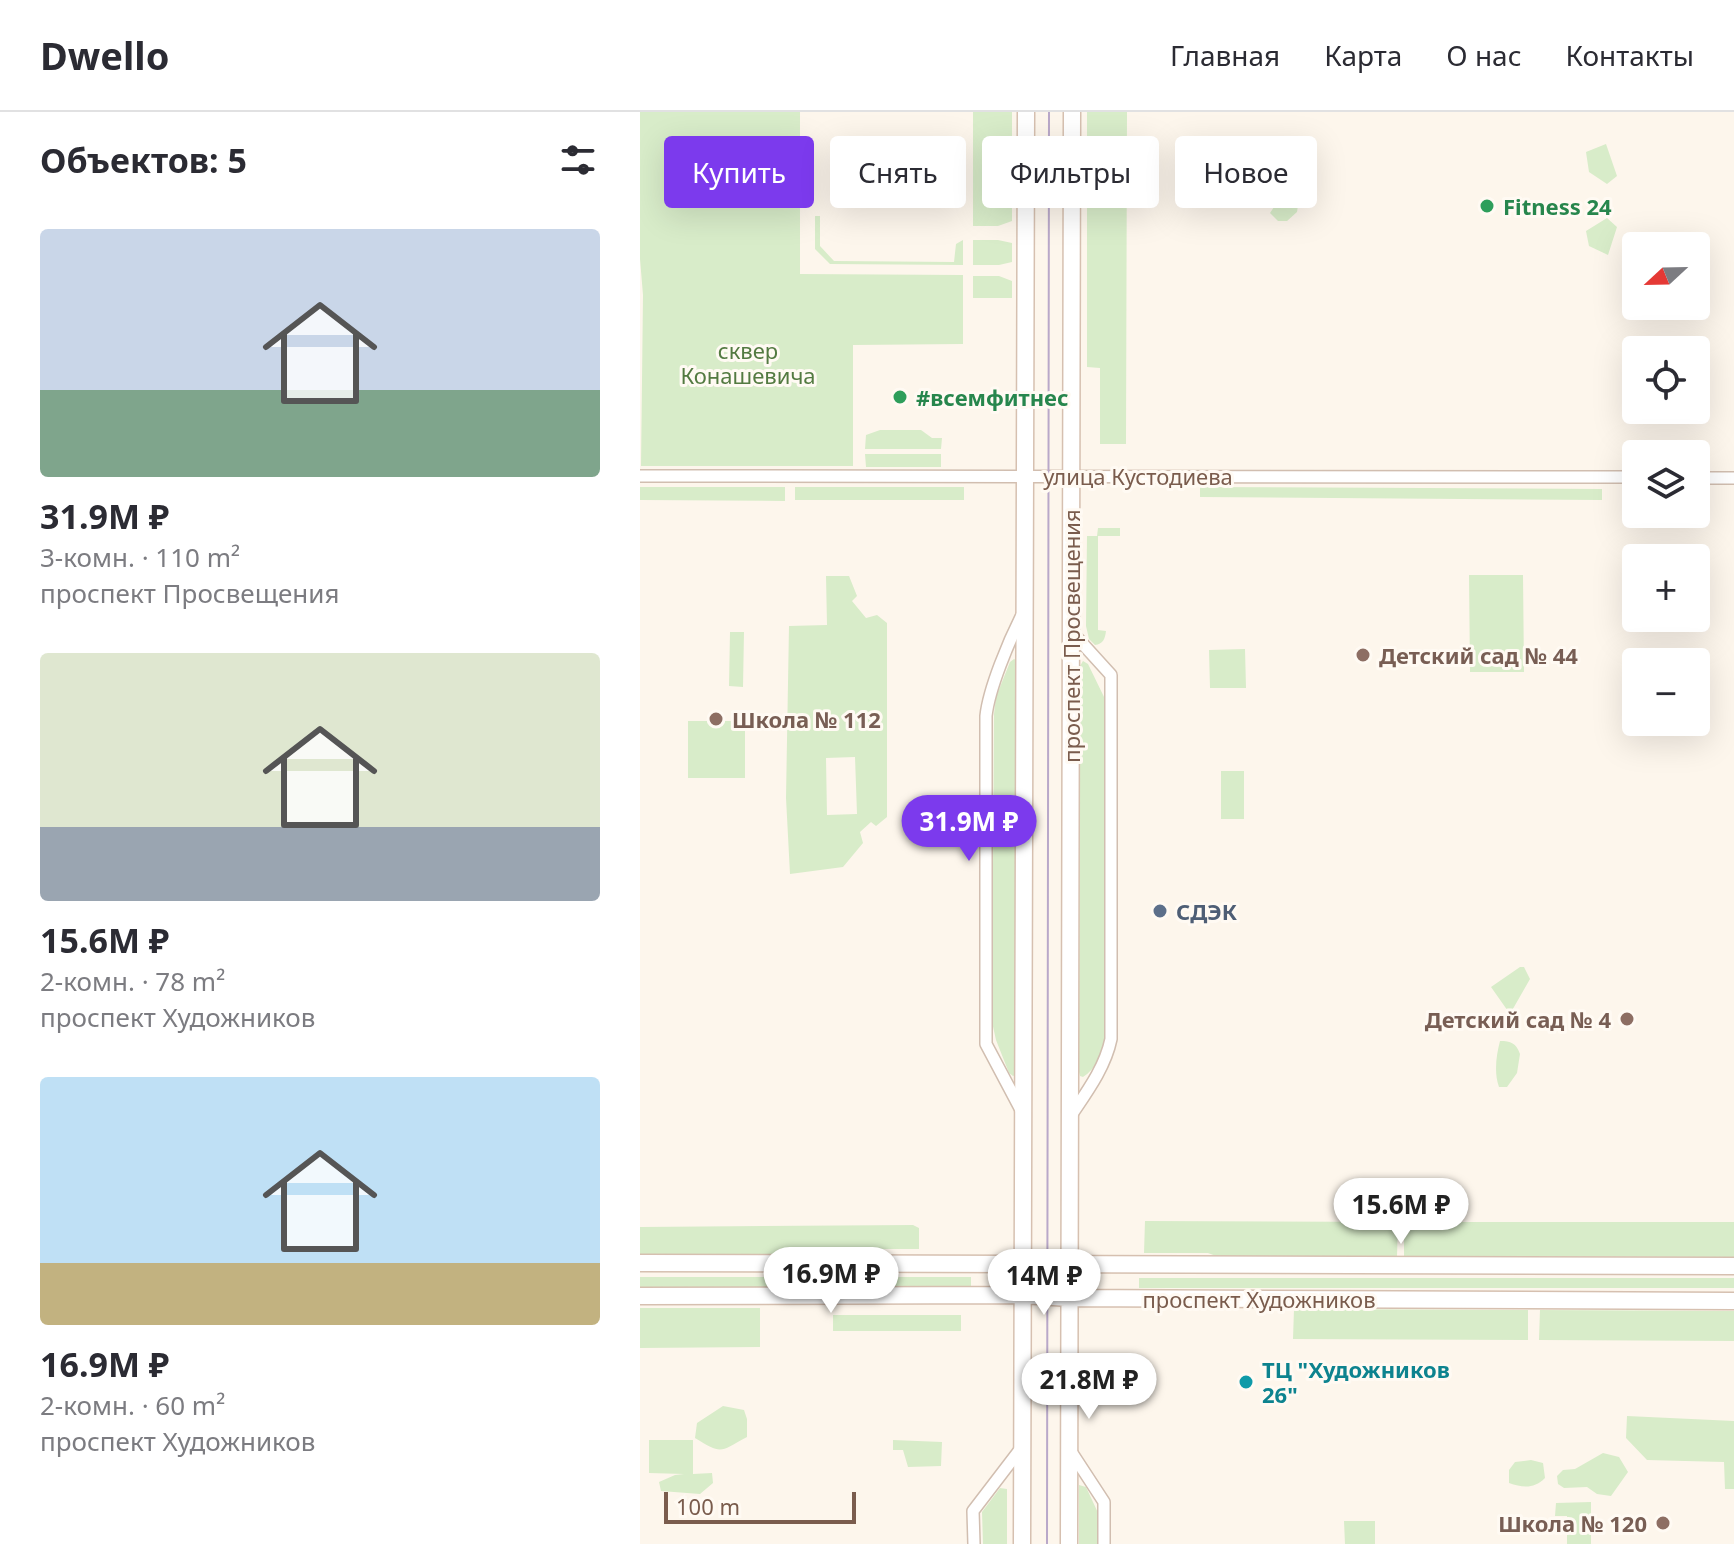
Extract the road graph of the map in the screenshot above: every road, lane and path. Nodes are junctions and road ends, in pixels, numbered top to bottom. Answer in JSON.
{"nodes":[{"id":1,"x":1026,"y":112,"type":"edge"},
{"id":2,"x":1072,"y":112,"type":"edge"},
{"id":3,"x":640,"y":476,"type":"edge"},
{"id":4,"x":1024,"y":476,"type":"junction"},
{"id":5,"x":1071,"y":476,"type":"junction"},
{"id":6,"x":1622,"y":477,"type":"edge"},
{"id":7,"x":1710,"y":478,"type":"edge"},
{"id":8,"x":1734,"y":478,"type":"edge"},
{"id":9,"x":1024,"y":611,"type":"junction"},
{"id":10,"x":1071,"y":631,"type":"junction"},
{"id":11,"x":1023,"y":1113,"type":"junction"},
{"id":12,"x":1070,"y":1118,"type":"junction"},
{"id":13,"x":640,"y":1263,"type":"edge"},
{"id":14,"x":1023,"y":1263,"type":"junction"},
{"id":15,"x":1069,"y":1265,"type":"junction"},
{"id":16,"x":1734,"y":1266,"type":"edge"},
{"id":17,"x":1022,"y":1295,"type":"junction"},
{"id":18,"x":640,"y":1296,"type":"edge"},
{"id":19,"x":1069,"y":1298,"type":"junction"},
{"id":20,"x":1734,"y":1301,"type":"edge"},
{"id":21,"x":1022,"y":1447,"type":"junction"},
{"id":22,"x":1069,"y":1448,"type":"junction"},
{"id":23,"x":974,"y":1544,"type":"edge"},
{"id":24,"x":1022,"y":1544,"type":"edge"},
{"id":25,"x":1069,"y":1544,"type":"edge"},
{"id":26,"x":1104,"y":1544,"type":"edge"}],
"edges":[{"from":1,"to":4,"type":"main road"},
{"from":2,"to":5,"type":"main road","name":"проспект Просвещения"},
{"from":3,"to":4,"type":"street","name":"улица Кустодиева"},
{"from":4,"to":5,"type":"street","name":"улица Кустодиева"},
{"from":4,"to":9,"type":"main road"},
{"from":5,"to":6,"type":"street","name":"улица Кустодиева"},
{"from":5,"to":10,"type":"main road","name":"проспект Просвещения"},
{"from":7,"to":8,"type":"street"},
{"from":9,"to":11,"type":"main road"},
{"from":9,"to":11,"type":"street"},
{"from":10,"to":12,"type":"main road","name":"проспект Просвещения"},
{"from":10,"to":12,"type":"street"},
{"from":11,"to":14,"type":"main road"},
{"from":12,"to":15,"type":"main road","name":"проспект Просвещения"},
{"from":13,"to":14,"type":"main road","name":"проспект Художников"},
{"from":14,"to":15,"type":"main road","name":"проспект Художников"},
{"from":14,"to":17,"type":"main road"},
{"from":15,"to":16,"type":"main road","name":"проспект Художников"},
{"from":15,"to":19,"type":"main road","name":"проспект Просвещения"},
{"from":17,"to":18,"type":"main road","name":"проспект Художников"},
{"from":17,"to":19,"type":"main road","name":"проспект Художников"},
{"from":17,"to":21,"type":"main road"},
{"from":19,"to":20,"type":"main road","name":"проспект Художников"},
{"from":19,"to":22,"type":"main road","name":"проспект Просвещения"},
{"from":21,"to":23,"type":"street"},
{"from":21,"to":24,"type":"main road"},
{"from":22,"to":25,"type":"main road","name":"проспект Просвещения"},
{"from":22,"to":26,"type":"street"}]}
